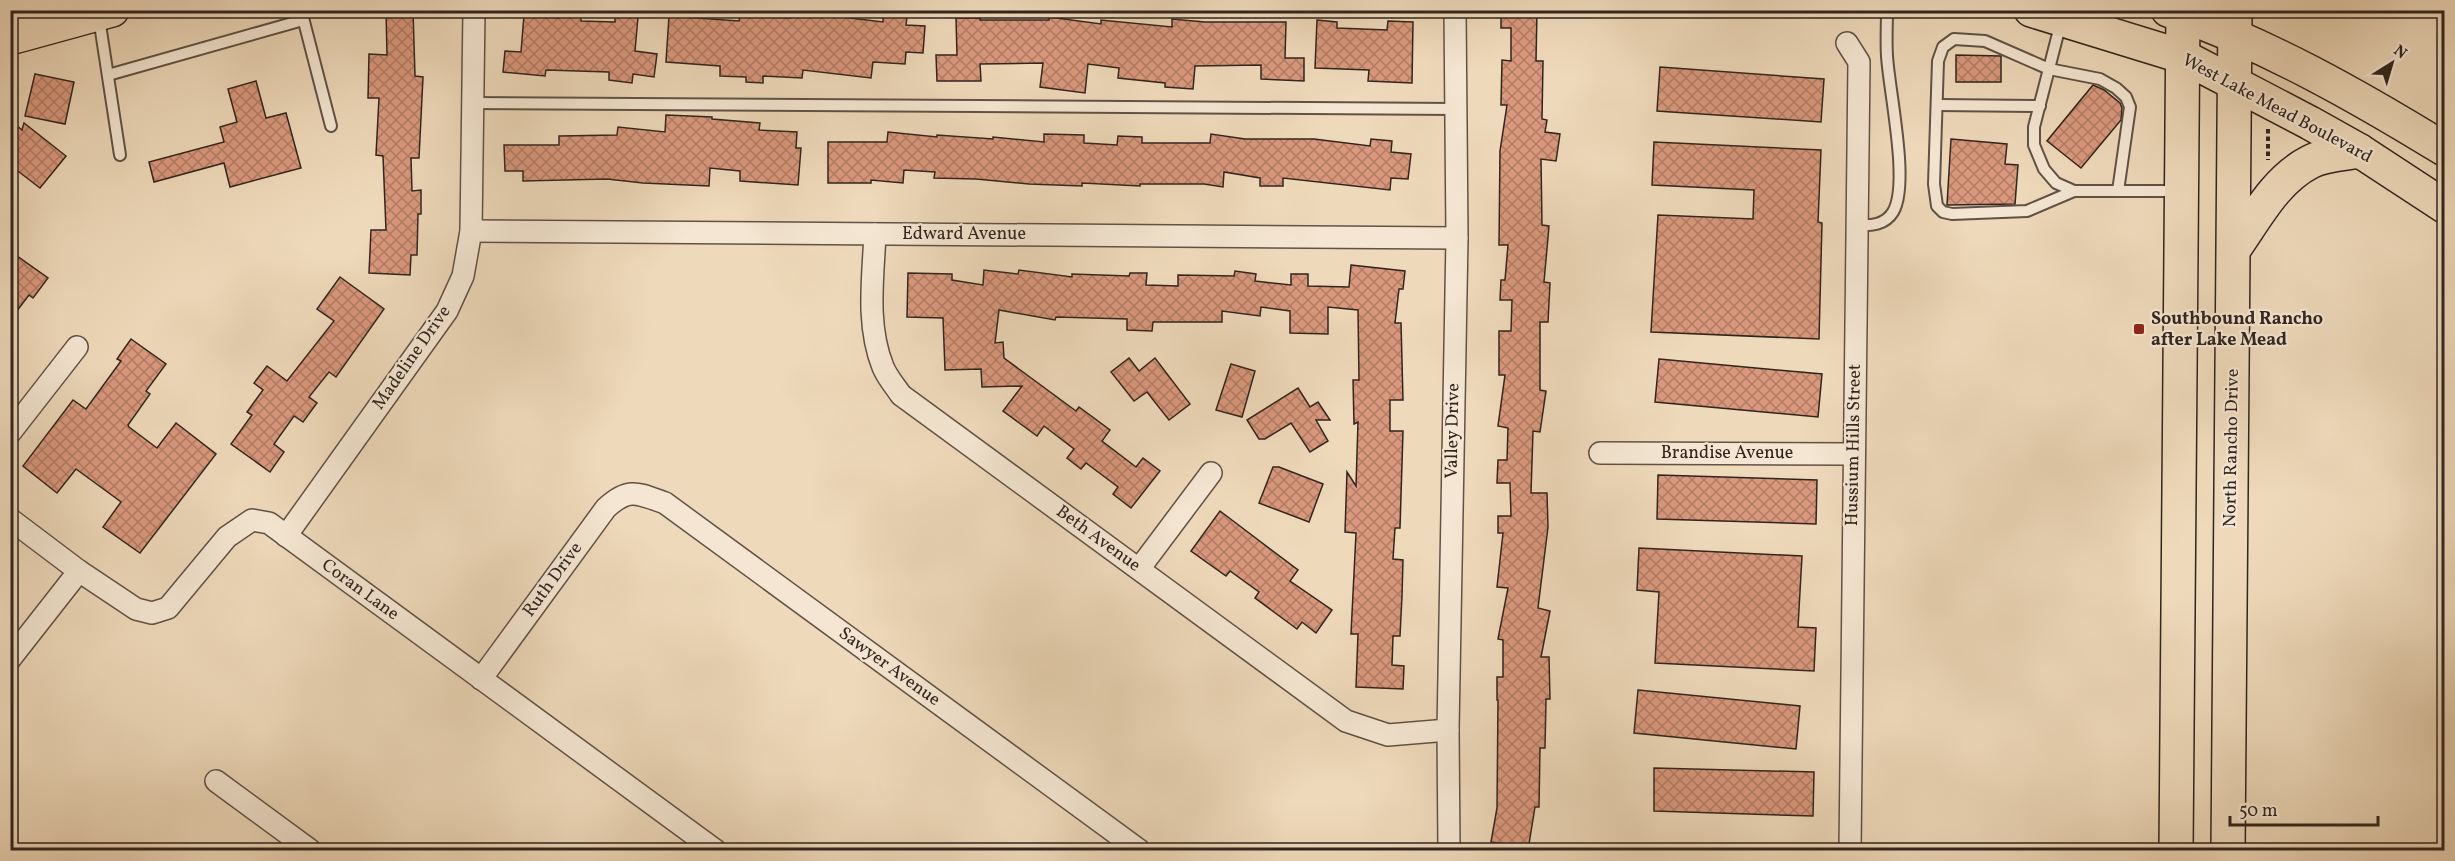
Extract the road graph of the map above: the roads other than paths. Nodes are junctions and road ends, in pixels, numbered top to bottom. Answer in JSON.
{"nodes":[{"id":1,"x":474,"y":10,"type":"edge"},
{"id":2,"x":1455,"y":10,"type":"edge"},
{"id":3,"x":1887,"y":10,"type":"edge"},
{"id":4,"x":2031,"y":10,"type":"edge"},
{"id":5,"x":2178,"y":12,"type":"edge"},
{"id":6,"x":106,"y":13,"type":"edge"},
{"id":7,"x":302,"y":15,"type":"edge"},
{"id":8,"x":2062,"y":19,"type":"junction"},
{"id":9,"x":2235,"y":24,"type":"edge"},
{"id":10,"x":26,"y":27,"type":"edge"},
{"id":11,"x":1846,"y":43,"type":"dead end"},
{"id":12,"x":2184,"y":57,"type":"junction"},
{"id":13,"x":2049,"y":69,"type":"junction"},
{"id":14,"x":108,"y":75,"type":"junction"},
{"id":15,"x":2235,"y":82,"type":"junction"},
{"id":16,"x":472,"y":103,"type":"junction"},
{"id":17,"x":1938,"y":105,"type":"junction"},
{"id":18,"x":2040,"y":106,"type":"junction"},
{"id":19,"x":1456,"y":109,"type":"junction"},
{"id":20,"x":331,"y":126,"type":"dead end"},
{"id":21,"x":2445,"y":149,"type":"edge"},
{"id":22,"x":2360,"y":151,"type":"junction"},
{"id":23,"x":120,"y":155,"type":"dead end"},
{"id":24,"x":2074,"y":191,"type":"junction"},
{"id":25,"x":2118,"y":191,"type":"junction"},
{"id":26,"x":2182,"y":191,"type":"junction"},
{"id":27,"x":2445,"y":206,"type":"edge"},
{"id":28,"x":1857,"y":225,"type":"junction"},
{"id":29,"x":471,"y":231,"type":"junction"},
{"id":30,"x":875,"y":234,"type":"junction"},
{"id":31,"x":1457,"y":238,"type":"junction"},
{"id":32,"x":2234,"y":249,"type":"junction"},
{"id":33,"x":77,"y":347,"type":"dead end"},
{"id":34,"x":10,"y":433,"type":"edge"},
{"id":35,"x":1600,"y":453,"type":"dead end"},
{"id":36,"x":1854,"y":454,"type":"junction"},
{"id":37,"x":1211,"y":472,"type":"dead end"},
{"id":38,"x":635,"y":492,"type":"joint"},
{"id":39,"x":10,"y":519,"type":"edge"},
{"id":40,"x":286,"y":536,"type":"junction"},
{"id":41,"x":1139,"y":569,"type":"junction"},
{"id":42,"x":79,"y":571,"type":"junction"},
{"id":43,"x":10,"y":659,"type":"edge"},
{"id":44,"x":481,"y":679,"type":"junction"},
{"id":45,"x":1448,"y":730,"type":"junction"},
{"id":46,"x":216,"y":781,"type":"dead end"},
{"id":47,"x":310,"y":850,"type":"edge"},
{"id":48,"x":715,"y":850,"type":"edge"},
{"id":49,"x":1139,"y":850,"type":"edge"},
{"id":50,"x":1449,"y":850,"type":"edge"},
{"id":51,"x":1850,"y":850,"type":"edge"},
{"id":52,"x":2176,"y":850,"type":"edge"},
{"id":53,"x":2228,"y":850,"type":"edge"}],
"edges":[{"from":1,"to":16,"type":"street","name":"Madeline Drive"},
{"from":2,"to":19,"type":"street","name":"Valley Drive"},
{"from":3,"to":28,"type":"lane"},
{"from":4,"to":8,"type":"main road","name":"West Lake Mead Boulevard"},
{"from":5,"to":9,"type":"main road"},
{"from":5,"to":12,"type":"main road"},
{"from":6,"to":10,"type":"main road"},
{"from":6,"to":14,"type":"lane"},
{"from":7,"to":14,"type":"lane"},
{"from":7,"to":20,"type":"lane"},
{"from":8,"to":12,"type":"main road","name":"West Lake Mead Boulevard"},
{"from":8,"to":13,"type":"lane"},
{"from":9,"to":15,"type":"main road","name":"North Rancho Drive"},
{"from":9,"to":21,"type":"main road"},
{"from":11,"to":28,"type":"street","name":"Hussium Hills Street"},
{"from":12,"to":15,"type":"main road","name":"West Lake Mead Boulevard"},
{"from":12,"to":26,"type":"main road"},
{"from":13,"to":17,"type":"lane"},
{"from":13,"to":18,"type":"lane"},
{"from":13,"to":25,"type":"lane"},
{"from":14,"to":23,"type":"lane"},
{"from":15,"to":22,"type":"main road","name":"West Lake Mead Boulevard"},
{"from":15,"to":32,"type":"main road","name":"North Rancho Drive"},
{"from":16,"to":19,"type":"lane"},
{"from":16,"to":29,"type":"street","name":"Madeline Drive"},
{"from":17,"to":18,"type":"lane"},
{"from":17,"to":24,"type":"lane"},
{"from":18,"to":24,"type":"lane"},
{"from":19,"to":31,"type":"street","name":"Valley Drive"},
{"from":22,"to":27,"type":"main road","name":"West Lake Mead Boulevard"},
{"from":22,"to":32,"type":"main road"},
{"from":24,"to":25,"type":"lane"},
{"from":25,"to":26,"type":"lane"},
{"from":26,"to":52,"type":"main road"},
{"from":28,"to":36,"type":"street","name":"Hussium Hills Street"},
{"from":29,"to":30,"type":"street","name":"Edward Avenue"},
{"from":29,"to":40,"type":"street","name":"Madeline Drive"},
{"from":30,"to":31,"type":"street","name":"Edward Avenue"},
{"from":30,"to":41,"type":"street","name":"Beth Avenue"},
{"from":31,"to":45,"type":"street","name":"Valley Drive"},
{"from":32,"to":53,"type":"main road","name":"North Rancho Drive"},
{"from":33,"to":34,"type":"street"},
{"from":35,"to":36,"type":"street","name":"Brandise Avenue"},
{"from":36,"to":51,"type":"street","name":"Hussium Hills Street"},
{"from":37,"to":41,"type":"street"},
{"from":38,"to":44,"type":"street","name":"Ruth Drive"},
{"from":38,"to":49,"type":"street","name":"Sawyer Avenue"},
{"from":39,"to":42,"type":"street","name":"Coran Lane"},
{"from":40,"to":42,"type":"street","name":"Coran Lane"},
{"from":40,"to":44,"type":"street","name":"Coran Lane"},
{"from":41,"to":45,"type":"street","name":"Beth Avenue"},
{"from":42,"to":43,"type":"street"},
{"from":44,"to":48,"type":"street","name":"Coran Lane"},
{"from":45,"to":50,"type":"street","name":"Valley Drive"},
{"from":46,"to":47,"type":"street"}]}
